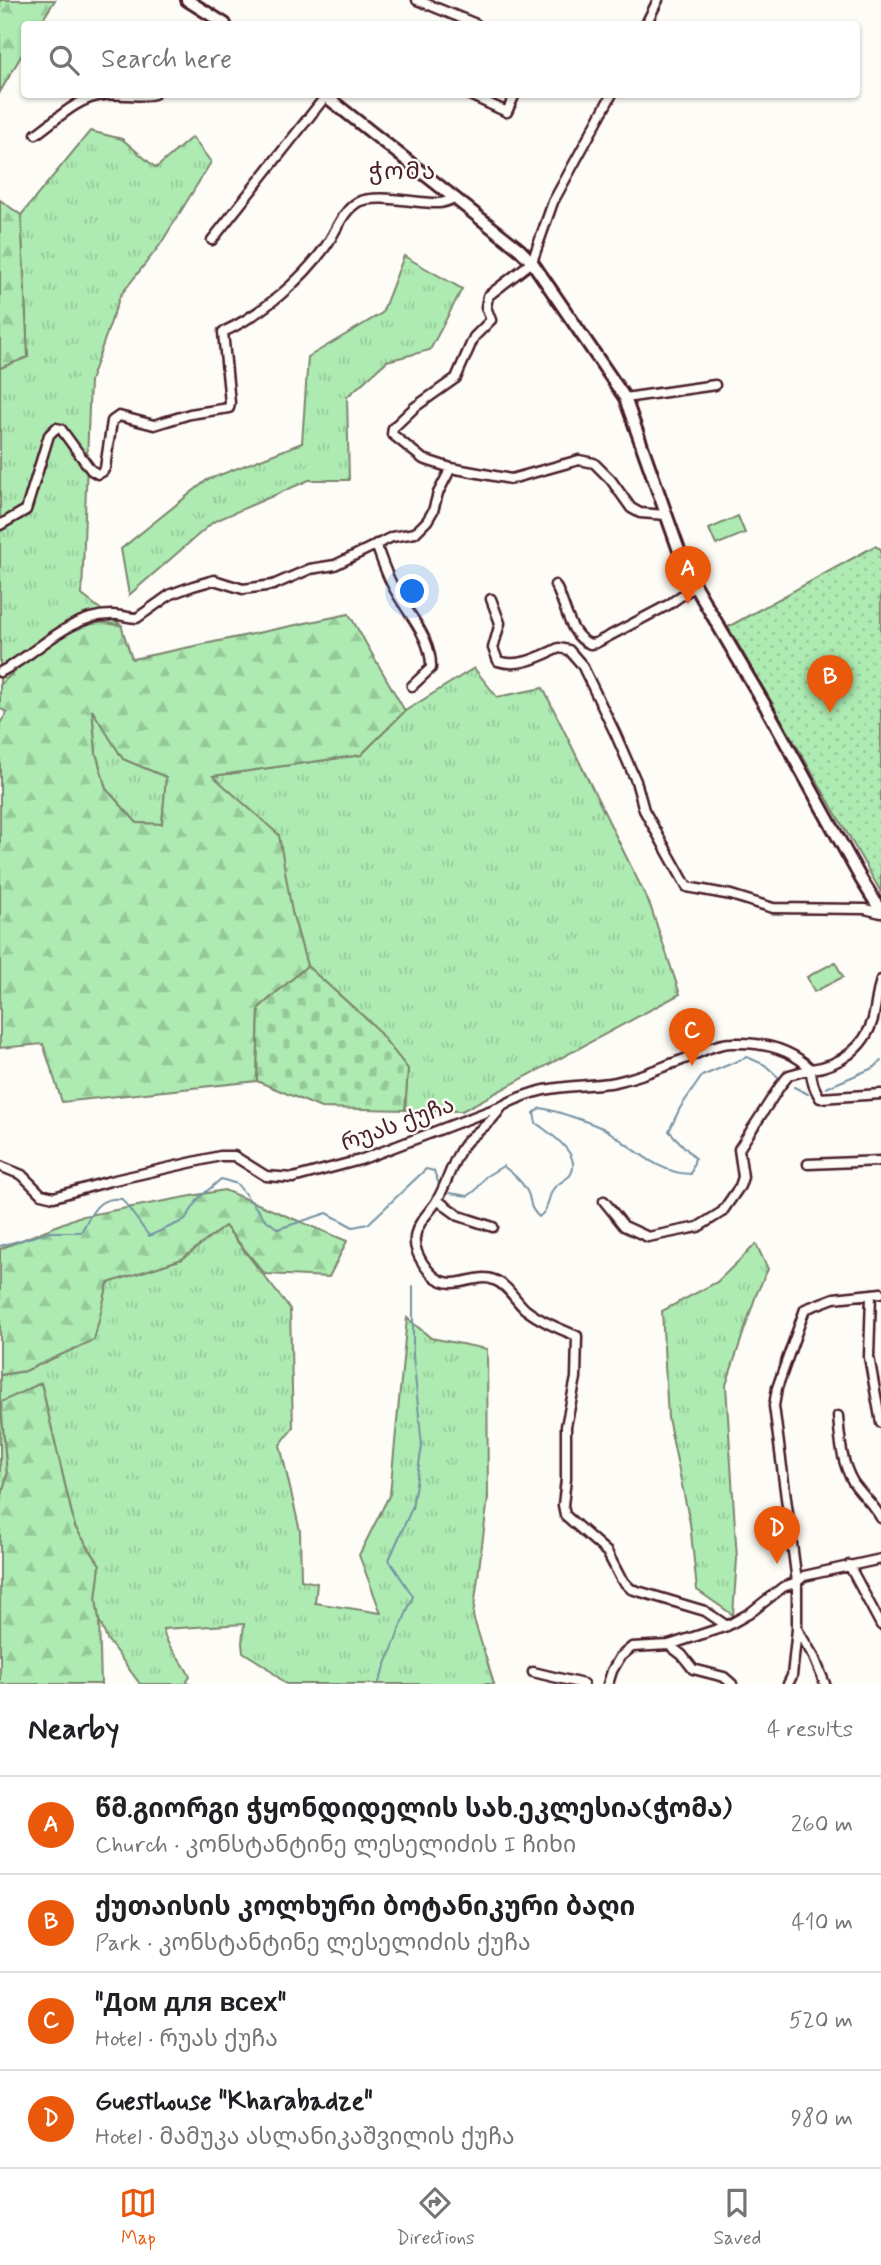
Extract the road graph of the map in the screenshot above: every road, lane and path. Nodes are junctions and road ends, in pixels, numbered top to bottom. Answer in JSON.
{"nodes":[{"id":1,"x":187,"y":0,"type":"edge"},
{"id":2,"x":417,"y":0,"type":"edge"},
{"id":3,"x":658,"y":0,"type":"edge"},
{"id":4,"x":216,"y":21,"type":"edge"},
{"id":5,"x":470,"y":21,"type":"edge"},
{"id":6,"x":648,"y":21,"type":"edge"},
{"id":7,"x":94,"y":98,"type":"edge"},
{"id":8,"x":322,"y":98,"type":"edge"},
{"id":9,"x":327,"y":98,"type":"edge"},
{"id":10,"x":477,"y":98,"type":"edge"},
{"id":11,"x":513,"y":98,"type":"edge"},
{"id":12,"x":610,"y":98,"type":"edge"},
{"id":13,"x":36,"y":134,"type":"dead end"},
{"id":14,"x":455,"y":198,"type":"junction"},
{"id":15,"x":212,"y":240,"type":"dead end"},
{"id":16,"x":532,"y":262,"type":"junction"},
{"id":17,"x":715,"y":385,"type":"dead end"},
{"id":18,"x":625,"y":398,"type":"junction"},
{"id":19,"x":451,"y":468,"type":"junction"},
{"id":20,"x":666,"y":515,"type":"junction"},
{"id":21,"x":0,"y":525,"type":"edge"},
{"id":22,"x":376,"y":544,"type":"junction"},
{"id":23,"x":555,"y":585,"type":"dead end"},
{"id":24,"x":695,"y":586,"type":"junction"},
{"id":25,"x":491,"y":598,"type":"dead end"},
{"id":26,"x":0,"y":672,"type":"edge"},
{"id":27,"x":412,"y":686,"type":"dead end"},
{"id":28,"x":881,"y":912,"type":"edge"},
{"id":29,"x":881,"y":981,"type":"edge"},
{"id":30,"x":811,"y":1069,"type":"junction"},
{"id":31,"x":881,"y":1096,"type":"edge"},
{"id":32,"x":502,"y":1107,"type":"junction"},
{"id":33,"x":881,"y":1161,"type":"edge"},
{"id":34,"x":808,"y":1164,"type":"dead end"},
{"id":35,"x":0,"y":1166,"type":"edge"},
{"id":36,"x":437,"y":1200,"type":"junction"},
{"id":37,"x":604,"y":1201,"type":"dead end"},
{"id":38,"x":493,"y":1227,"type":"dead end"},
{"id":39,"x":881,"y":1293,"type":"edge"},
{"id":40,"x":871,"y":1295,"type":"junction"},
{"id":41,"x":838,"y":1416,"type":"dead end"},
{"id":42,"x":881,"y":1423,"type":"edge"},
{"id":43,"x":881,"y":1518,"type":"edge"},
{"id":44,"x":881,"y":1559,"type":"edge"},
{"id":45,"x":849,"y":1564,"type":"junction"},
{"id":46,"x":797,"y":1582,"type":"junction"},
{"id":47,"x":881,"y":1625,"type":"edge"},
{"id":48,"x":727,"y":1626,"type":"junction"},
{"id":49,"x":797,"y":1629,"type":"junction"},
{"id":50,"x":669,"y":1645,"type":"junction"},
{"id":51,"x":533,"y":1672,"type":"dead end"},
{"id":52,"x":583,"y":1684,"type":"edge"},
{"id":53,"x":608,"y":1684,"type":"edge"},
{"id":54,"x":732,"y":1684,"type":"edge"},
{"id":55,"x":788,"y":1684,"type":"edge"},
{"id":56,"x":825,"y":1684,"type":"edge"}],
"edges":[{"from":1,"to":4,"type":"main road"},
{"from":2,"to":5,"type":"street"},
{"from":3,"to":6,"type":"street"},
{"from":7,"to":13,"type":"street"},
{"from":8,"to":15,"type":"street"},
{"from":9,"to":14,"type":"main road"},
{"from":10,"to":11,"type":"street"},
{"from":12,"to":16,"type":"street"},
{"from":14,"to":16,"type":"main road"},
{"from":14,"to":21,"type":"street"},
{"from":16,"to":18,"type":"main road"},
{"from":16,"to":19,"type":"street"},
{"from":17,"to":18,"type":"street"},
{"from":18,"to":20,"type":"main road"},
{"from":19,"to":20,"type":"street"},
{"from":19,"to":22,"type":"street"},
{"from":20,"to":24,"type":"main road"},
{"from":22,"to":26,"type":"street"},
{"from":22,"to":27,"type":"street"},
{"from":23,"to":24,"type":"street"},
{"from":24,"to":28,"type":"main road"},
{"from":25,"to":28,"type":"street"},
{"from":29,"to":30,"type":"street"},
{"from":30,"to":31,"type":"street"},
{"from":30,"to":32,"type":"street","name":"რუას ქუჩა"},
{"from":30,"to":37,"type":"street"},
{"from":32,"to":35,"type":"street","name":"რუას ქუჩა"},
{"from":32,"to":36,"type":"street"},
{"from":33,"to":34,"type":"street"},
{"from":36,"to":38,"type":"street"},
{"from":36,"to":48,"type":"street"},
{"from":39,"to":40,"type":"street"},
{"from":40,"to":42,"type":"street"},
{"from":40,"to":46,"type":"street"},
{"from":41,"to":43,"type":"street"},
{"from":44,"to":45,"type":"street"},
{"from":45,"to":46,"type":"street"},
{"from":45,"to":47,"type":"street"},
{"from":46,"to":48,"type":"street"},
{"from":46,"to":49,"type":"street"},
{"from":48,"to":50,"type":"street"},
{"from":49,"to":55,"type":"street"},
{"from":49,"to":56,"type":"street"},
{"from":50,"to":53,"type":"street"},
{"from":50,"to":54,"type":"street"},
{"from":51,"to":52,"type":"street"}]}
